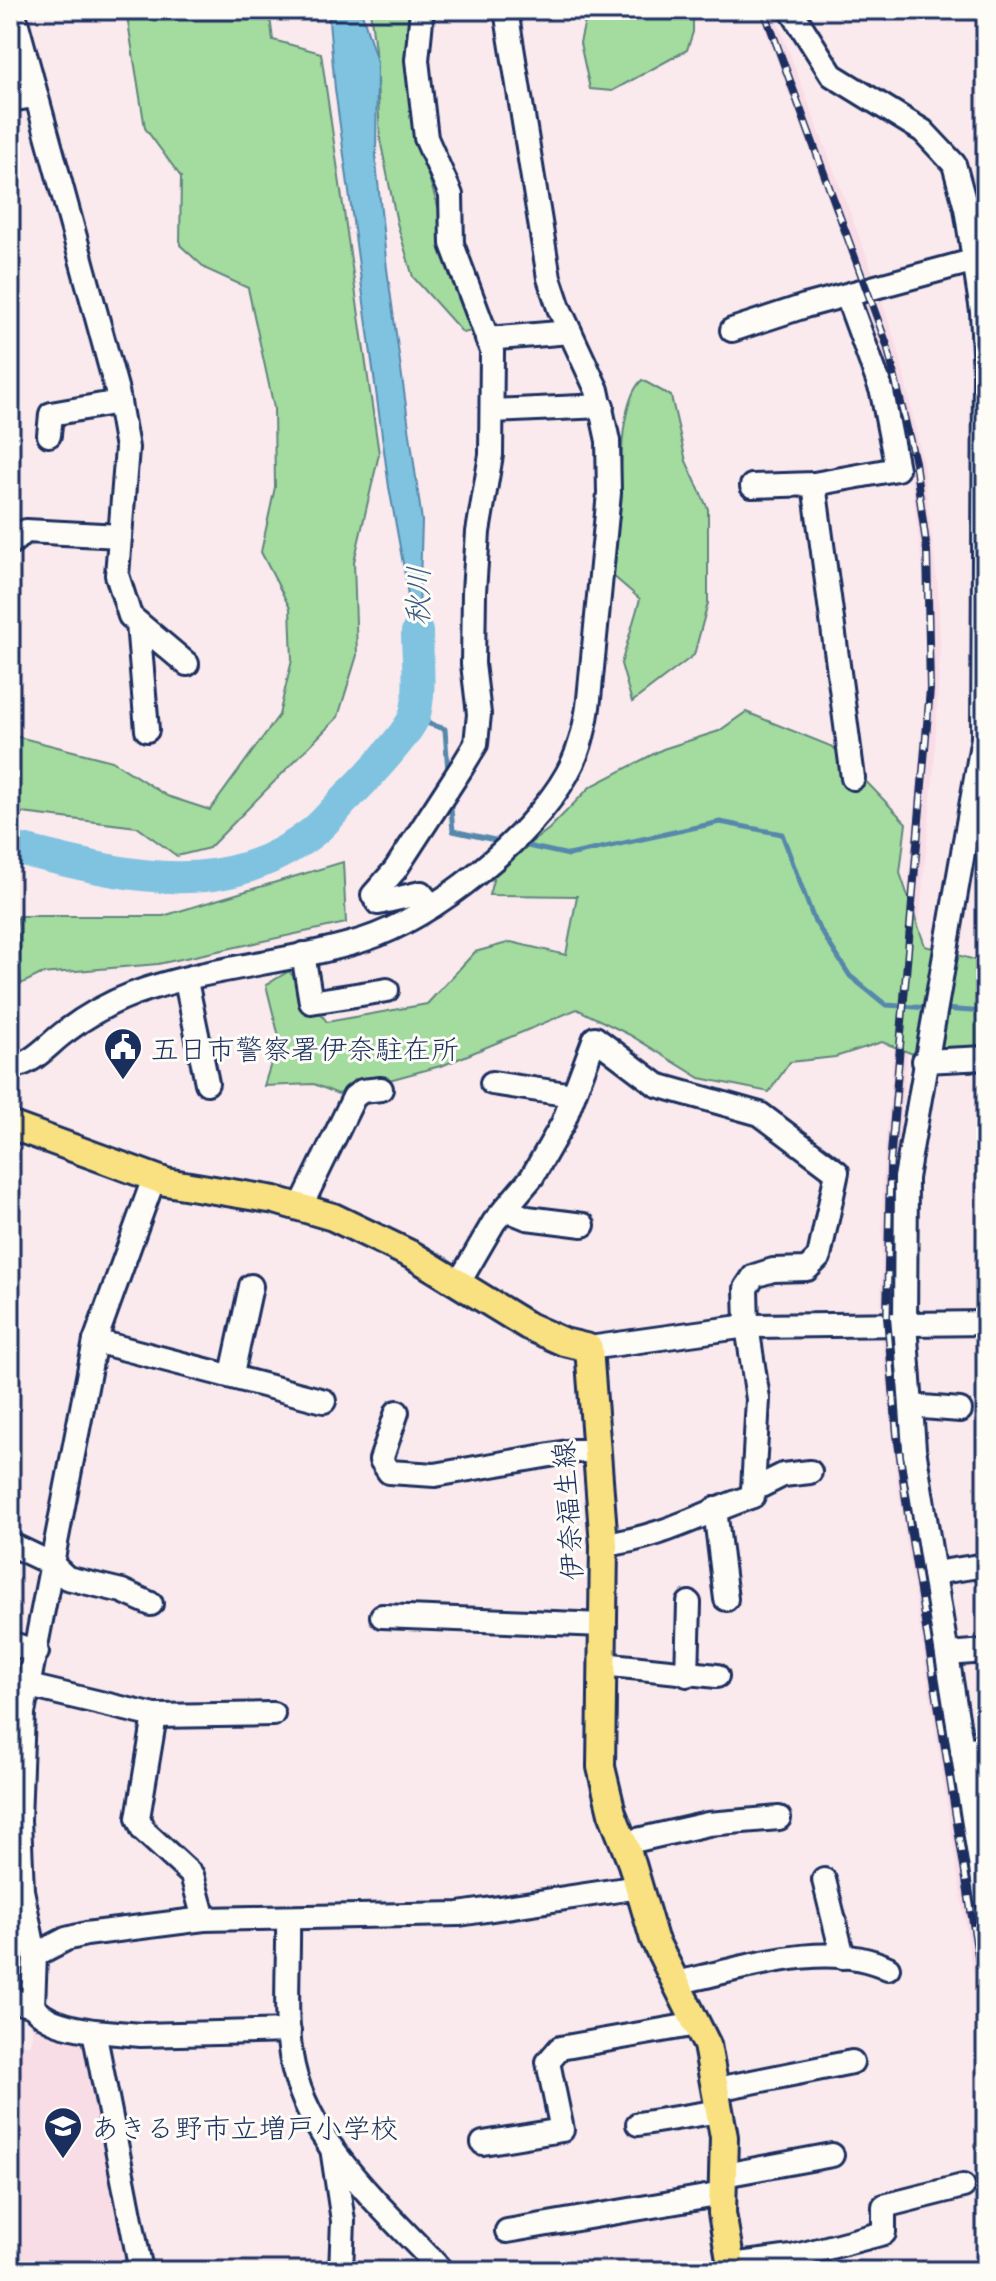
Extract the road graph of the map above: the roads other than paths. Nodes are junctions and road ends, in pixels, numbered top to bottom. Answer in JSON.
{"nodes":[{"id":1,"x":13,"y":10,"type":"edge"},
{"id":2,"x":422,"y":10,"type":"edge"},
{"id":3,"x":506,"y":10,"type":"edge"},
{"id":4,"x":791,"y":10,"type":"edge"},
{"id":5,"x":34,"y":96,"type":"junction"},
{"id":6,"x":10,"y":100,"type":"edge"},
{"id":7,"x":976,"y":260,"type":"junction"},
{"id":8,"x":847,"y":296,"type":"junction"},
{"id":9,"x":732,"y":330,"type":"dead end"},
{"id":10,"x":570,"y":332,"type":"junction"},
{"id":11,"x":487,"y":339,"type":"junction"},
{"id":12,"x":119,"y":402,"type":"junction"},
{"id":13,"x":602,"y":406,"type":"junction"},
{"id":14,"x":492,"y":411,"type":"junction"},
{"id":15,"x":49,"y":435,"type":"dead end"},
{"id":16,"x":814,"y":484,"type":"junction"},
{"id":17,"x":752,"y":486,"type":"dead end"},
{"id":18,"x":120,"y":536,"type":"junction"},
{"id":19,"x":10,"y":544,"type":"edge"},
{"id":20,"x":138,"y":623,"type":"junction"},
{"id":21,"x":187,"y":664,"type":"dead end"},
{"id":22,"x":147,"y":730,"type":"dead end"},
{"id":23,"x":853,"y":778,"type":"dead end"},
{"id":24,"x":977,"y":828,"type":"edge"},
{"id":25,"x":432,"y":906,"type":"junction"},
{"id":26,"x":303,"y":954,"type":"junction"},
{"id":27,"x":186,"y":981,"type":"junction"},
{"id":28,"x":387,"y":990,"type":"dead end"},
{"id":29,"x":986,"y":1058,"type":"edge"},
{"id":30,"x":924,"y":1061,"type":"junction"},
{"id":31,"x":10,"y":1067,"type":"edge"},
{"id":32,"x":207,"y":1083,"type":"dead end"},
{"id":33,"x":492,"y":1083,"type":"dead end"},
{"id":34,"x":381,"y":1089,"type":"dead end"},
{"id":35,"x":573,"y":1095,"type":"junction"},
{"id":36,"x":10,"y":1125,"type":"edge"},
{"id":37,"x":154,"y":1178,"type":"junction"},
{"id":38,"x":301,"y":1206,"type":"junction"},
{"id":39,"x":505,"y":1209,"type":"junction"},
{"id":40,"x":583,"y":1225,"type":"dead end"},
{"id":41,"x":458,"y":1284,"type":"junction"},
{"id":42,"x":251,"y":1286,"type":"dead end"},
{"id":43,"x":986,"y":1323,"type":"edge"},
{"id":44,"x":905,"y":1324,"type":"junction"},
{"id":45,"x":747,"y":1326,"type":"junction"},
{"id":46,"x":95,"y":1341,"type":"junction"},
{"id":47,"x":589,"y":1348,"type":"junction"},
{"id":48,"x":232,"y":1374,"type":"junction"},
{"id":49,"x":324,"y":1401,"type":"dead end"},
{"id":50,"x":911,"y":1406,"type":"junction"},
{"id":51,"x":960,"y":1410,"type":"dead end"},
{"id":52,"x":397,"y":1412,"type":"dead end"},
{"id":53,"x":595,"y":1451,"type":"junction"},
{"id":54,"x":810,"y":1472,"type":"dead end"},
{"id":55,"x":753,"y":1490,"type":"junction"},
{"id":56,"x":715,"y":1509,"type":"junction"},
{"id":57,"x":10,"y":1544,"type":"edge"},
{"id":58,"x":604,"y":1545,"type":"junction"},
{"id":59,"x":52,"y":1564,"type":"junction"},
{"id":60,"x":986,"y":1565,"type":"edge"},
{"id":61,"x":934,"y":1573,"type":"junction"},
{"id":62,"x":726,"y":1599,"type":"dead end"},
{"id":63,"x":689,"y":1603,"type":"dead end"},
{"id":64,"x":151,"y":1604,"type":"dead end"},
{"id":65,"x":382,"y":1616,"type":"dead end"},
{"id":66,"x":603,"y":1625,"type":"junction"},
{"id":67,"x":10,"y":1643,"type":"edge"},
{"id":68,"x":986,"y":1651,"type":"edge"},
{"id":69,"x":37,"y":1652,"type":"junction"},
{"id":70,"x":947,"y":1654,"type":"junction"},
{"id":71,"x":602,"y":1664,"type":"junction"},
{"id":72,"x":687,"y":1675,"type":"junction"},
{"id":73,"x":717,"y":1676,"type":"dead end"},
{"id":74,"x":29,"y":1686,"type":"junction"},
{"id":75,"x":273,"y":1714,"type":"dead end"},
{"id":76,"x":155,"y":1716,"type":"junction"},
{"id":77,"x":986,"y":1746,"type":"edge"},
{"id":78,"x":962,"y":1751,"type":"junction"},
{"id":79,"x":779,"y":1818,"type":"dead end"},
{"id":80,"x":624,"y":1843,"type":"junction"},
{"id":81,"x":983,"y":1860,"type":"edge"},
{"id":82,"x":824,"y":1880,"type":"dead end"},
{"id":83,"x":639,"y":1887,"type":"junction"},
{"id":84,"x":986,"y":1899,"type":"edge"},
{"id":85,"x":204,"y":1919,"type":"junction"},
{"id":86,"x":288,"y":1920,"type":"junction"},
{"id":87,"x":35,"y":1955,"type":"junction"},
{"id":88,"x":843,"y":1957,"type":"junction"},
{"id":89,"x":888,"y":1968,"type":"dead end"},
{"id":90,"x":675,"y":1983,"type":"junction"},
{"id":91,"x":10,"y":2000,"type":"edge"},
{"id":92,"x":33,"y":2006,"type":"junction"},
{"id":93,"x":697,"y":2024,"type":"junction"},
{"id":94,"x":94,"y":2031,"type":"junction"},
{"id":95,"x":289,"y":2031,"type":"junction"},
{"id":96,"x":852,"y":2062,"type":"dead end"},
{"id":97,"x":718,"y":2100,"type":"junction"},
{"id":98,"x":638,"y":2124,"type":"dead end"},
{"id":99,"x":483,"y":2143,"type":"dead end"},
{"id":100,"x":331,"y":2147,"type":"junction"},
{"id":101,"x":832,"y":2155,"type":"dead end"},
{"id":102,"x":723,"y":2184,"type":"junction"},
{"id":103,"x":963,"y":2186,"type":"dead end"},
{"id":104,"x":507,"y":2231,"type":"dead end"},
{"id":105,"x":732,"y":2268,"type":"edge"},
{"id":106,"x":141,"y":2271,"type":"edge"},
{"id":107,"x":341,"y":2271,"type":"edge"},
{"id":108,"x":442,"y":2271,"type":"edge"}],
"edges":[{"from":1,"to":5,"type":"street"},
{"from":2,"to":11,"type":"street"},
{"from":3,"to":10,"type":"street"},
{"from":4,"to":7,"type":"street"},
{"from":5,"to":6,"type":"street"},
{"from":5,"to":12,"type":"street"},
{"from":7,"to":8,"type":"street"},
{"from":7,"to":24,"type":"street"},
{"from":8,"to":9,"type":"street"},
{"from":8,"to":16,"type":"street"},
{"from":10,"to":11,"type":"street"},
{"from":10,"to":13,"type":"street"},
{"from":11,"to":14,"type":"street"},
{"from":12,"to":15,"type":"street"},
{"from":12,"to":18,"type":"street"},
{"from":13,"to":14,"type":"street"},
{"from":13,"to":25,"type":"street"},
{"from":14,"to":25,"type":"street"},
{"from":16,"to":17,"type":"street"},
{"from":16,"to":23,"type":"street"},
{"from":18,"to":19,"type":"street"},
{"from":18,"to":20,"type":"street"},
{"from":20,"to":21,"type":"street"},
{"from":20,"to":22,"type":"street"},
{"from":24,"to":30,"type":"street"},
{"from":25,"to":26,"type":"street"},
{"from":26,"to":27,"type":"street"},
{"from":26,"to":28,"type":"street"},
{"from":27,"to":31,"type":"street"},
{"from":27,"to":32,"type":"street"},
{"from":29,"to":30,"type":"street"},
{"from":30,"to":44,"type":"street"},
{"from":33,"to":35,"type":"street"},
{"from":34,"to":38,"type":"street"},
{"from":35,"to":39,"type":"street"},
{"from":35,"to":45,"type":"street"},
{"from":36,"to":37,"type":"main road"},
{"from":37,"to":38,"type":"main road"},
{"from":37,"to":46,"type":"street"},
{"from":38,"to":41,"type":"main road"},
{"from":39,"to":40,"type":"street"},
{"from":39,"to":41,"type":"street"},
{"from":41,"to":47,"type":"main road"},
{"from":42,"to":48,"type":"street"},
{"from":43,"to":44,"type":"street"},
{"from":44,"to":45,"type":"street"},
{"from":44,"to":50,"type":"street"},
{"from":45,"to":47,"type":"street"},
{"from":45,"to":55,"type":"street"},
{"from":46,"to":48,"type":"street"},
{"from":46,"to":59,"type":"street"},
{"from":47,"to":53,"type":"main road","name":"伊奈福生線"},
{"from":48,"to":49,"type":"street"},
{"from":50,"to":51,"type":"street"},
{"from":50,"to":61,"type":"street"},
{"from":52,"to":53,"type":"street"},
{"from":53,"to":58,"type":"main road","name":"伊奈福生線"},
{"from":54,"to":55,"type":"street"},
{"from":55,"to":56,"type":"street"},
{"from":56,"to":58,"type":"street"},
{"from":56,"to":62,"type":"street"},
{"from":57,"to":59,"type":"street"},
{"from":58,"to":66,"type":"main road","name":"伊奈福生線"},
{"from":59,"to":64,"type":"street"},
{"from":59,"to":69,"type":"street"},
{"from":60,"to":61,"type":"street"},
{"from":61,"to":70,"type":"street"},
{"from":63,"to":72,"type":"street"},
{"from":65,"to":66,"type":"street"},
{"from":66,"to":71,"type":"main road","name":"伊奈福生線"},
{"from":67,"to":69,"type":"street"},
{"from":68,"to":70,"type":"street"},
{"from":69,"to":74,"type":"street"},
{"from":70,"to":78,"type":"street"},
{"from":71,"to":72,"type":"street"},
{"from":71,"to":80,"type":"main road","name":"伊奈福生線"},
{"from":72,"to":73,"type":"street"},
{"from":74,"to":76,"type":"street"},
{"from":74,"to":87,"type":"street"},
{"from":75,"to":76,"type":"street"},
{"from":76,"to":85,"type":"street"},
{"from":77,"to":78,"type":"street"},
{"from":78,"to":81,"type":"street"},
{"from":79,"to":80,"type":"street"},
{"from":80,"to":83,"type":"main road","name":"伊奈福生線"},
{"from":81,"to":84,"type":"street"},
{"from":82,"to":88,"type":"street"},
{"from":83,"to":86,"type":"street"},
{"from":83,"to":90,"type":"main road","name":"伊奈福生線"},
{"from":85,"to":86,"type":"street"},
{"from":85,"to":87,"type":"street"},
{"from":86,"to":95,"type":"street"},
{"from":87,"to":92,"type":"street"},
{"from":88,"to":89,"type":"street"},
{"from":88,"to":90,"type":"street"},
{"from":90,"to":93,"type":"main road","name":"伊奈福生線"},
{"from":91,"to":92,"type":"street"},
{"from":92,"to":94,"type":"street"},
{"from":93,"to":97,"type":"main road","name":"伊奈福生線"},
{"from":93,"to":99,"type":"street"},
{"from":94,"to":95,"type":"street"},
{"from":94,"to":106,"type":"street"},
{"from":95,"to":100,"type":"street"},
{"from":96,"to":97,"type":"street"},
{"from":97,"to":98,"type":"street"},
{"from":97,"to":102,"type":"main road","name":"伊奈福生線"},
{"from":100,"to":107,"type":"street"},
{"from":100,"to":108,"type":"street"},
{"from":101,"to":102,"type":"street"},
{"from":102,"to":104,"type":"street"},
{"from":102,"to":105,"type":"main road","name":"伊奈福生線"},
{"from":103,"to":105,"type":"street"}]}
